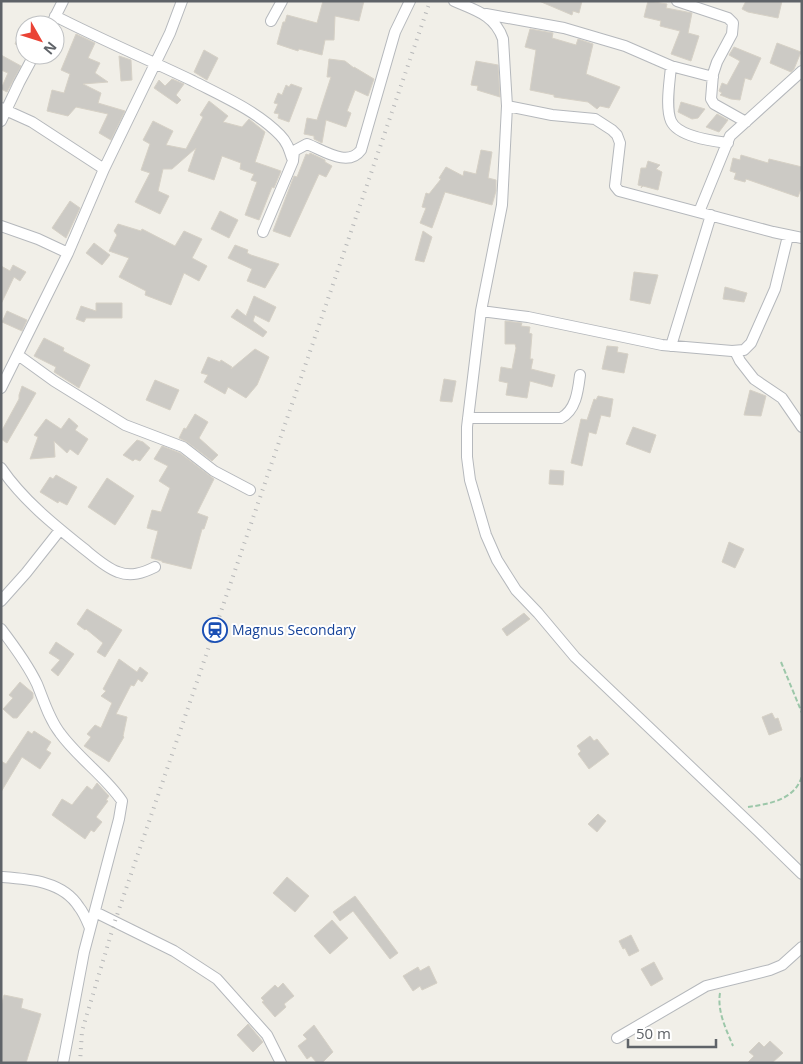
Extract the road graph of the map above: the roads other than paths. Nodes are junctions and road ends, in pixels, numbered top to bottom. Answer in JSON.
{"nodes":[{"id":1,"x":63,"y":1,"type":"edge"},
{"id":2,"x":182,"y":1,"type":"edge"},
{"id":3,"x":282,"y":1,"type":"edge"},
{"id":4,"x":410,"y":1,"type":"edge"},
{"id":5,"x":454,"y":1,"type":"edge"},
{"id":6,"x":677,"y":1,"type":"edge"},
{"id":7,"x":691,"y":3,"type":"edge"},
{"id":8,"x":474,"y":5,"type":"edge"},
{"id":9,"x":485,"y":14,"type":"junction"},
{"id":10,"x":56,"y":15,"type":"edge"},
{"id":11,"x":271,"y":21,"type":"dead end"},
{"id":12,"x":65,"y":26,"type":"edge"},
{"id":13,"x":156,"y":64,"type":"junction"},
{"id":14,"x":28,"y":65,"type":"edge"},
{"id":15,"x":671,"y":66,"type":"junction"},
{"id":16,"x":802,"y":71,"type":"edge"},
{"id":17,"x":713,"y":77,"type":"junction"},
{"id":18,"x":507,"y":106,"type":"junction"},
{"id":19,"x":4,"y":109,"type":"edge"},
{"id":20,"x":1,"y":121,"type":"edge"},
{"id":21,"x":746,"y":122,"type":"junction"},
{"id":22,"x":728,"y":143,"type":"junction"},
{"id":23,"x":294,"y":162,"type":"junction"},
{"id":24,"x":104,"y":169,"type":"junction"},
{"id":25,"x":699,"y":212,"type":"junction"},
{"id":26,"x":712,"y":215,"type":"junction"},
{"id":27,"x":1,"y":226,"type":"edge"},
{"id":28,"x":263,"y":232,"type":"dead end"},
{"id":29,"x":788,"y":236,"type":"junction"},
{"id":30,"x":802,"y":238,"type":"edge"},
{"id":31,"x":68,"y":253,"type":"junction"},
{"id":32,"x":481,"y":310,"type":"junction"},
{"id":33,"x":671,"y":346,"type":"junction"},
{"id":34,"x":735,"y":351,"type":"junction"},
{"id":35,"x":18,"y":355,"type":"junction"},
{"id":36,"x":580,"y":375,"type":"dead end"},
{"id":37,"x":1,"y":388,"type":"edge"},
{"id":38,"x":468,"y":418,"type":"junction"},
{"id":39,"x":802,"y":427,"type":"edge"},
{"id":40,"x":1,"y":468,"type":"edge"},
{"id":41,"x":250,"y":490,"type":"dead end"},
{"id":42,"x":60,"y":530,"type":"junction"},
{"id":43,"x":155,"y":567,"type":"dead end"},
{"id":44,"x":6,"y":591,"type":"edge"},
{"id":45,"x":1,"y":601,"type":"edge"},
{"id":46,"x":1,"y":629,"type":"edge"},
{"id":47,"x":802,"y":874,"type":"edge"},
{"id":48,"x":1,"y":877,"type":"edge"},
{"id":49,"x":95,"y":912,"type":"junction"},
{"id":50,"x":90,"y":928,"type":"junction"},
{"id":51,"x":802,"y":947,"type":"edge"},
{"id":52,"x":617,"y":1038,"type":"dead end"},
{"id":53,"x":64,"y":1063,"type":"edge"},
{"id":54,"x":281,"y":1063,"type":"edge"}],
"edges":[{"from":1,"to":10,"type":"street"},
{"from":2,"to":13,"type":"street"},
{"from":3,"to":11,"type":"street"},
{"from":4,"to":23,"type":"street"},
{"from":5,"to":8,"type":"street"},
{"from":6,"to":7,"type":"street"},
{"from":7,"to":17,"type":"street"},
{"from":8,"to":9,"type":"street"},
{"from":9,"to":15,"type":"street"},
{"from":9,"to":18,"type":"street"},
{"from":12,"to":13,"type":"street"},
{"from":13,"to":23,"type":"street"},
{"from":13,"to":24,"type":"street"},
{"from":14,"to":19,"type":"street"},
{"from":15,"to":17,"type":"street"},
{"from":15,"to":22,"type":"street"},
{"from":16,"to":21,"type":"street"},
{"from":17,"to":21,"type":"street"},
{"from":18,"to":25,"type":"street"},
{"from":18,"to":32,"type":"street"},
{"from":19,"to":20,"type":"street"},
{"from":19,"to":24,"type":"street"},
{"from":21,"to":22,"type":"street"},
{"from":22,"to":25,"type":"street"},
{"from":23,"to":28,"type":"street"},
{"from":24,"to":31,"type":"street"},
{"from":25,"to":26,"type":"street"},
{"from":26,"to":29,"type":"street"},
{"from":26,"to":33,"type":"street"},
{"from":27,"to":31,"type":"street"},
{"from":29,"to":30,"type":"street"},
{"from":29,"to":34,"type":"street"},
{"from":31,"to":35,"type":"street"},
{"from":32,"to":33,"type":"street"},
{"from":32,"to":38,"type":"street"},
{"from":33,"to":34,"type":"street"},
{"from":34,"to":39,"type":"street"},
{"from":35,"to":37,"type":"street"},
{"from":35,"to":41,"type":"street"},
{"from":36,"to":38,"type":"street"},
{"from":38,"to":47,"type":"street"},
{"from":40,"to":42,"type":"street"},
{"from":42,"to":43,"type":"street"},
{"from":42,"to":44,"type":"street"},
{"from":44,"to":45,"type":"street"},
{"from":46,"to":49,"type":"street"},
{"from":48,"to":50,"type":"street"},
{"from":49,"to":50,"type":"street"},
{"from":49,"to":54,"type":"street"},
{"from":50,"to":53,"type":"street"},
{"from":51,"to":52,"type":"street"}]}
